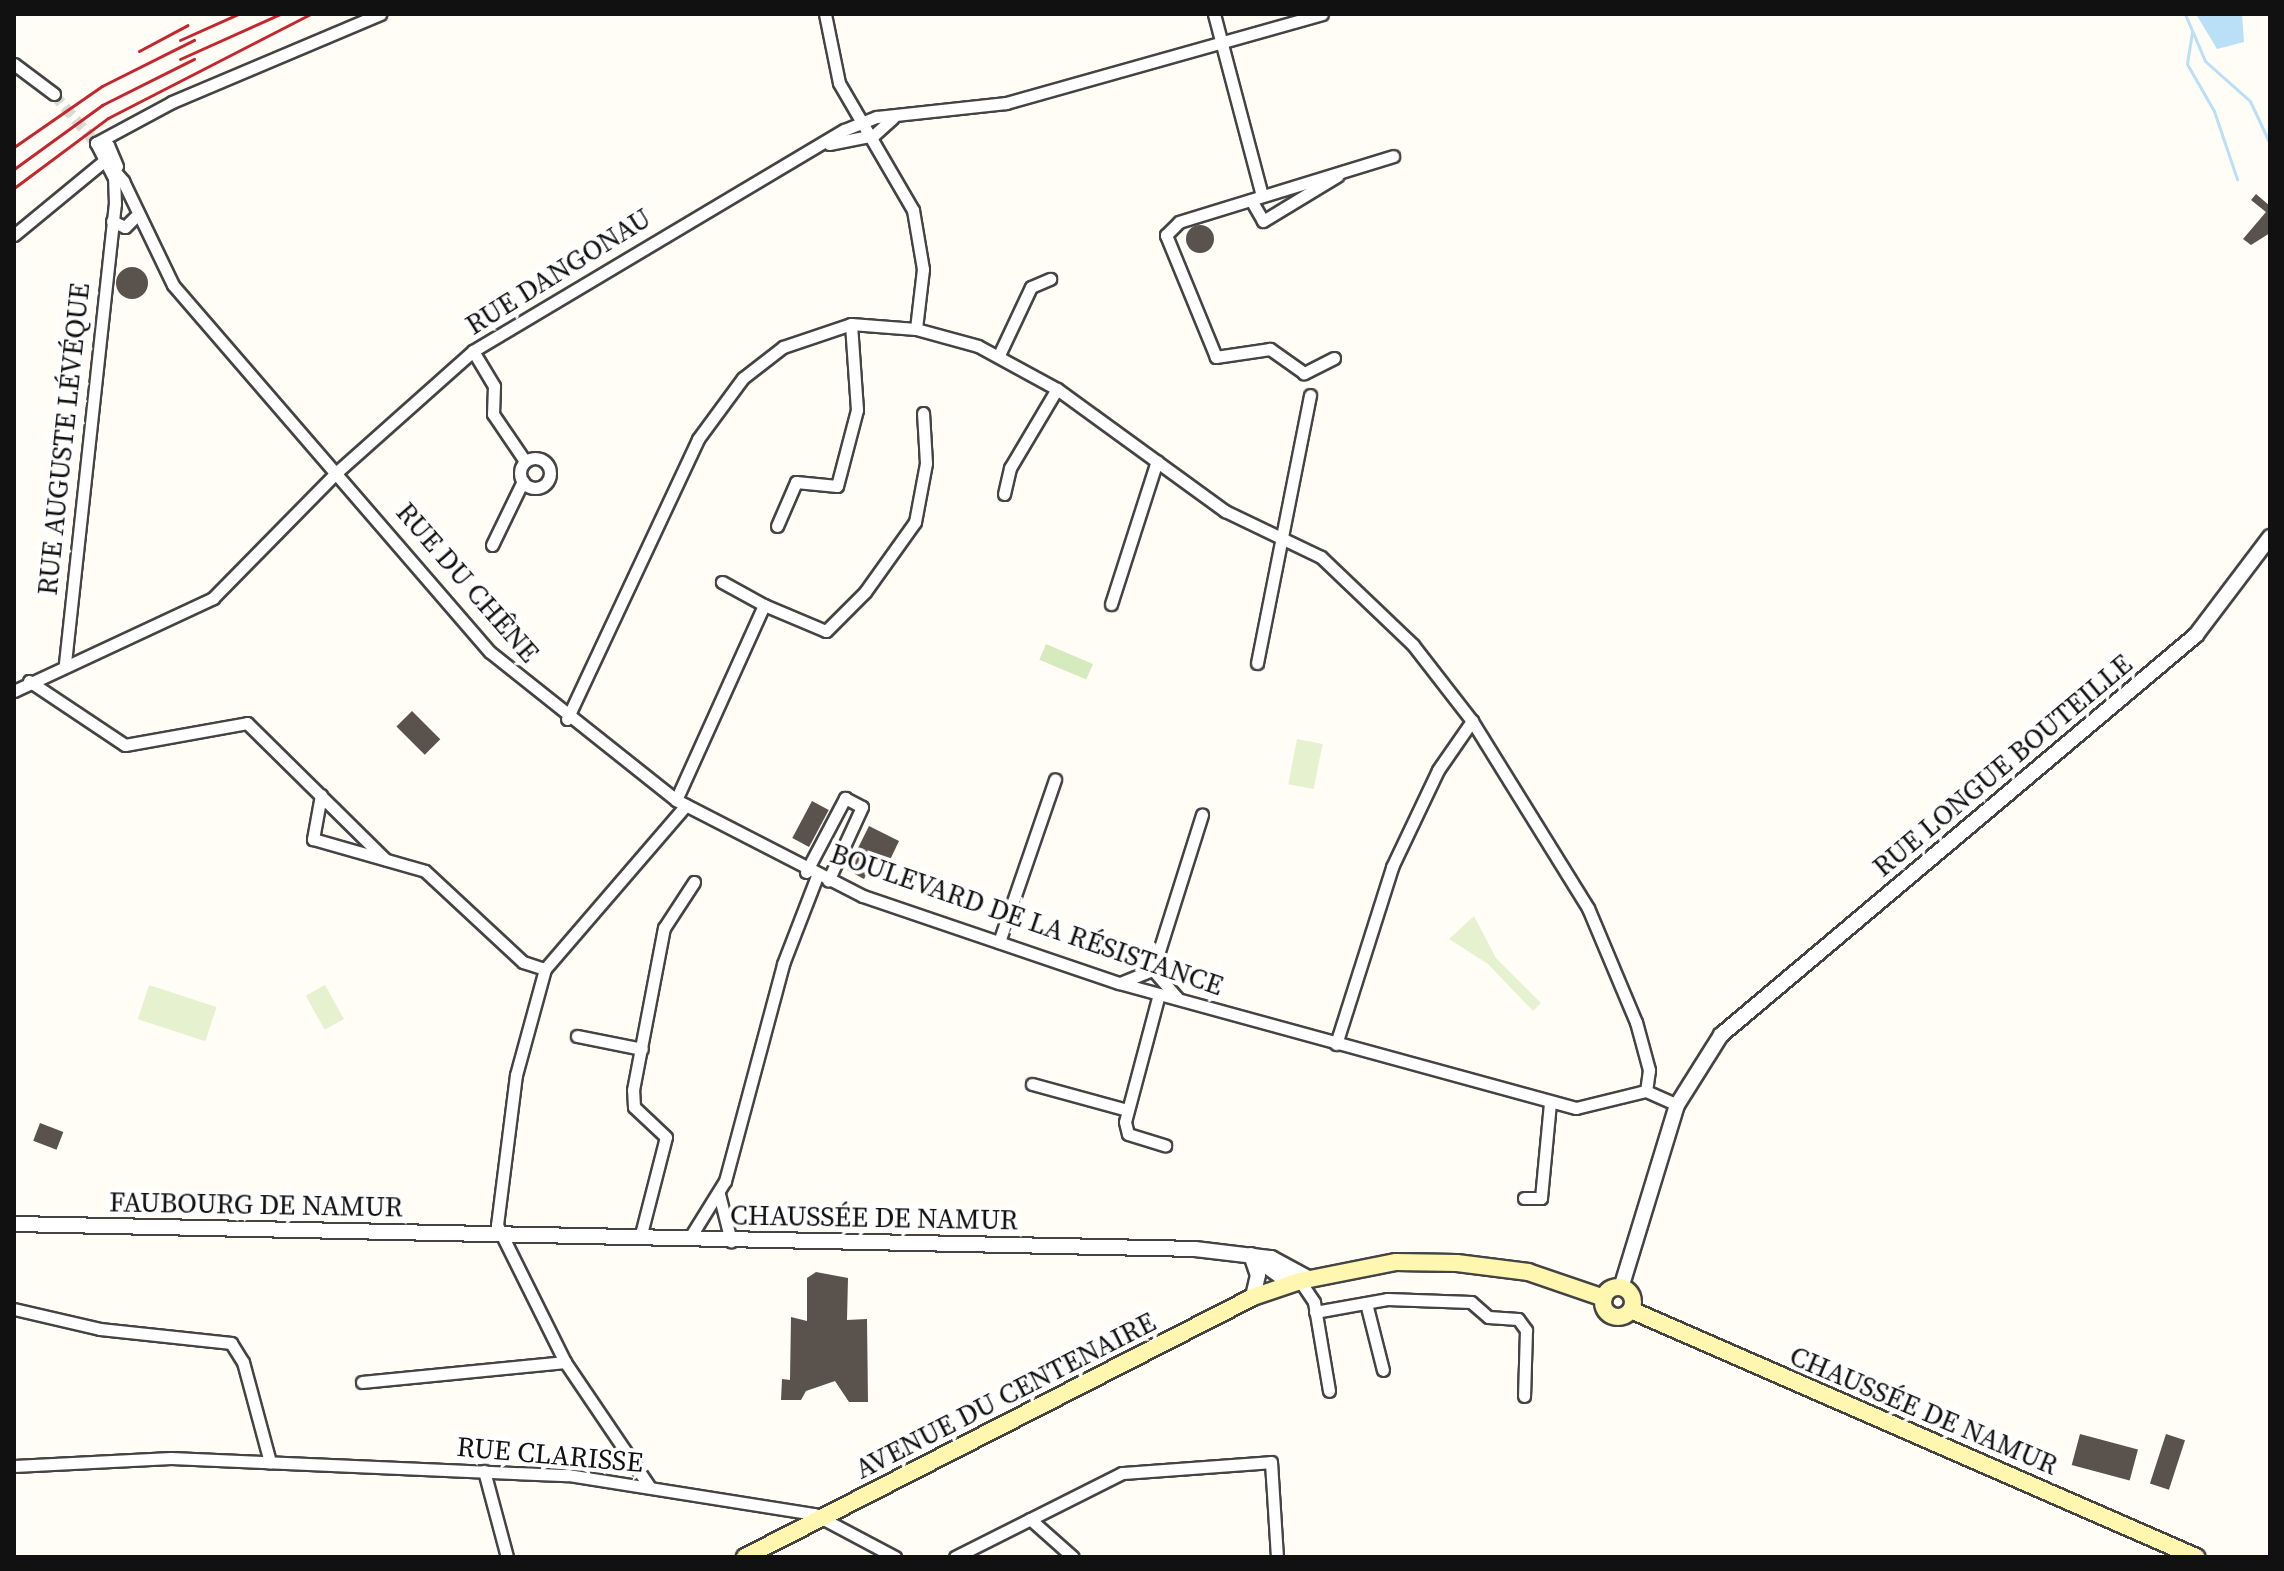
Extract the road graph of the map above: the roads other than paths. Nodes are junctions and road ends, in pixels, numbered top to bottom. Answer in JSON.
{"nodes":[{"id":1,"x":380,"y":14,"type":"edge"},
{"id":2,"x":825,"y":14,"type":"edge"},
{"id":3,"x":1214,"y":14,"type":"edge"},
{"id":4,"x":1322,"y":14,"type":"edge"},
{"id":5,"x":1217,"y":44,"type":"junction"},
{"id":6,"x":14,"y":64,"type":"edge"},
{"id":7,"x":54,"y":94,"type":"tunnel mouth"},
{"id":8,"x":893,"y":118,"type":"junction"},
{"id":9,"x":864,"y":120,"type":"junction"},
{"id":10,"x":874,"y":135,"type":"junction"},
{"id":11,"x":96,"y":143,"type":"junction"},
{"id":12,"x":829,"y":145,"type":"junction"},
{"id":13,"x":1393,"y":156,"type":"dead end"},
{"id":14,"x":105,"y":160,"type":"junction"},
{"id":15,"x":1339,"y":173,"type":"junction"},
{"id":16,"x":123,"y":181,"type":"junction"},
{"id":17,"x":1257,"y":198,"type":"junction"},
{"id":18,"x":115,"y":204,"type":"junction"},
{"id":19,"x":130,"y":204,"type":"junction"},
{"id":20,"x":135,"y":217,"type":"junction"},
{"id":21,"x":112,"y":221,"type":"junction"},
{"id":22,"x":14,"y":235,"type":"edge"},
{"id":23,"x":1050,"y":279,"type":"dead end"},
{"id":24,"x":851,"y":324,"type":"junction"},
{"id":25,"x":916,"y":329,"type":"junction"},
{"id":26,"x":473,"y":351,"type":"junction"},
{"id":27,"x":999,"y":355,"type":"junction"},
{"id":28,"x":1334,"y":358,"type":"dead end"},
{"id":29,"x":1057,"y":389,"type":"junction"},
{"id":30,"x":1310,"y":395,"type":"dead end"},
{"id":31,"x":923,"y":413,"type":"dead end"},
{"id":32,"x":525,"y":461,"type":"junction"},
{"id":33,"x":1157,"y":461,"type":"junction"},
{"id":34,"x":337,"y":472,"type":"junction"},
{"id":35,"x":523,"y":481,"type":"junction"},
{"id":36,"x":1004,"y":494,"type":"dead end"},
{"id":37,"x":777,"y":526,"type":"dead end"},
{"id":38,"x":2270,"y":537,"type":"edge"},
{"id":39,"x":1285,"y":540,"type":"junction"},
{"id":40,"x":492,"y":545,"type":"dead end"},
{"id":41,"x":722,"y":582,"type":"dead end"},
{"id":42,"x":1111,"y":604,"type":"dead end"},
{"id":43,"x":764,"y":605,"type":"junction"},
{"id":44,"x":65,"y":663,"type":"junction"},
{"id":45,"x":1257,"y":663,"type":"dead end"},
{"id":46,"x":29,"y":681,"type":"junction"},
{"id":47,"x":14,"y":691,"type":"edge"},
{"id":48,"x":567,"y":719,"type":"junction"},
{"id":49,"x":1472,"y":721,"type":"junction"},
{"id":50,"x":1055,"y":779,"type":"dead end"},
{"id":51,"x":321,"y":795,"type":"junction"},
{"id":52,"x":681,"y":803,"type":"junction"},
{"id":53,"x":1202,"y":815,"type":"dead end"},
{"id":54,"x":385,"y":859,"type":"junction"},
{"id":55,"x":817,"y":876,"type":"junction"},
{"id":56,"x":694,"y":882,"type":"dead end"},
{"id":57,"x":999,"y":942,"type":"junction"},
{"id":58,"x":545,"y":969,"type":"junction"},
{"id":59,"x":1153,"y":970,"type":"junction"},
{"id":60,"x":1119,"y":983,"type":"junction"},
{"id":61,"x":1159,"y":994,"type":"junction"},
{"id":62,"x":1177,"y":998,"type":"junction"},
{"id":63,"x":577,"y":1036,"type":"dead end"},
{"id":64,"x":1336,"y":1044,"type":"junction"},
{"id":65,"x":642,"y":1049,"type":"junction"},
{"id":66,"x":1032,"y":1084,"type":"dead end"},
{"id":67,"x":1646,"y":1091,"type":"junction"},
{"id":68,"x":1550,"y":1103,"type":"junction"},
{"id":69,"x":1677,"y":1105,"type":"junction"},
{"id":70,"x":1127,"y":1110,"type":"junction"},
{"id":71,"x":1165,"y":1145,"type":"dead end"},
{"id":72,"x":719,"y":1194,"type":"junction"},
{"id":73,"x":1524,"y":1198,"type":"dead end"},
{"id":74,"x":14,"y":1224,"type":"edge"},
{"id":75,"x":497,"y":1236,"type":"junction"},
{"id":76,"x":640,"y":1238,"type":"junction"},
{"id":77,"x":689,"y":1239,"type":"junction"},
{"id":78,"x":731,"y":1241,"type":"junction"},
{"id":79,"x":1251,"y":1254,"type":"junction"},
{"id":80,"x":1300,"y":1281,"type":"junction"},
{"id":81,"x":1621,"y":1288,"type":"junction"},
{"id":82,"x":1253,"y":1297,"type":"junction"},
{"id":83,"x":1604,"y":1298,"type":"junction"},
{"id":84,"x":1366,"y":1303,"type":"junction"},
{"id":85,"x":14,"y":1309,"type":"edge"},
{"id":86,"x":1631,"y":1310,"type":"junction"},
{"id":87,"x":1315,"y":1312,"type":"junction"},
{"id":88,"x":565,"y":1362,"type":"junction"},
{"id":89,"x":1383,"y":1370,"type":"dead end"},
{"id":90,"x":362,"y":1382,"type":"dead end"},
{"id":91,"x":1329,"y":1391,"type":"dead end"},
{"id":92,"x":1524,"y":1396,"type":"dead end"},
{"id":93,"x":270,"y":1462,"type":"junction"},
{"id":94,"x":14,"y":1466,"type":"edge"},
{"id":95,"x":484,"y":1471,"type":"junction"},
{"id":96,"x":649,"y":1486,"type":"junction"},
{"id":97,"x":823,"y":1518,"type":"junction"},
{"id":98,"x":1030,"y":1519,"type":"junction"},
{"id":99,"x":507,"y":1557,"type":"edge"},
{"id":100,"x":745,"y":1557,"type":"edge"},
{"id":101,"x":895,"y":1557,"type":"edge"},
{"id":102,"x":955,"y":1557,"type":"edge"},
{"id":103,"x":1073,"y":1557,"type":"edge"},
{"id":104,"x":1277,"y":1557,"type":"edge"},
{"id":105,"x":2196,"y":1557,"type":"edge"}],
"edges":[{"from":1,"to":11,"type":"street"},
{"from":2,"to":9,"type":"street"},
{"from":3,"to":5,"type":"street"},
{"from":4,"to":5,"type":"street"},
{"from":5,"to":8,"type":"street"},
{"from":5,"to":17,"type":"street"},
{"from":6,"to":7,"type":"street"},
{"from":8,"to":9,"type":"street"},
{"from":8,"to":10,"type":"street"},
{"from":9,"to":10,"type":"street"},
{"from":9,"to":12,"type":"street","name":"RUE DANGONAU"},
{"from":10,"to":12,"type":"street","name":"RUE DANGONAU"},
{"from":10,"to":25,"type":"street"},
{"from":11,"to":14,"type":"street"},
{"from":11,"to":16,"type":"street"},
{"from":12,"to":26,"type":"street","name":"RUE DANGONAU"},
{"from":13,"to":15,"type":"street"},
{"from":14,"to":16,"type":"street"},
{"from":14,"to":18,"type":"street"},
{"from":14,"to":22,"type":"street"},
{"from":15,"to":17,"type":"street"},
{"from":15,"to":17,"type":"street"},
{"from":16,"to":19,"type":"street"},
{"from":17,"to":28,"type":"street"},
{"from":18,"to":19,"type":"street"},
{"from":18,"to":21,"type":"street"},
{"from":19,"to":20,"type":"street"},
{"from":20,"to":21,"type":"street"},
{"from":20,"to":34,"type":"street","name":"RUE DU CHÊNE"},
{"from":21,"to":44,"type":"street","name":"RUE AUGUSTE LÉVÉQUE"},
{"from":23,"to":27,"type":"street"},
{"from":24,"to":25,"type":"street"},
{"from":24,"to":37,"type":"street"},
{"from":24,"to":48,"type":"street"},
{"from":25,"to":27,"type":"street"},
{"from":26,"to":32,"type":"street"},
{"from":26,"to":34,"type":"street","name":"RUE DANGONAU"},
{"from":27,"to":29,"type":"street"},
{"from":29,"to":33,"type":"street"},
{"from":29,"to":36,"type":"street"},
{"from":30,"to":39,"type":"street"},
{"from":31,"to":43,"type":"street"},
{"from":32,"to":35,"type":"street"},
{"from":32,"to":35,"type":"street"},
{"from":33,"to":39,"type":"street"},
{"from":33,"to":42,"type":"street"},
{"from":34,"to":44,"type":"street","name":"RUE DANGONAU"},
{"from":34,"to":48,"type":"street","name":"RUE DU CHÊNE"},
{"from":35,"to":40,"type":"street"},
{"from":38,"to":69,"type":"street","name":"RUE LONGUE BOUTEILLE"},
{"from":39,"to":45,"type":"street"},
{"from":39,"to":49,"type":"street"},
{"from":41,"to":43,"type":"street"},
{"from":43,"to":52,"type":"street"},
{"from":44,"to":46,"type":"street","name":"RUE DANGONAU"},
{"from":46,"to":47,"type":"street","name":"RUE DANGONAU"},
{"from":46,"to":51,"type":"street"},
{"from":48,"to":52,"type":"street","name":"BOULEVARD DE LA RÉSISTANCE"},
{"from":49,"to":64,"type":"street"},
{"from":49,"to":67,"type":"street"},
{"from":50,"to":57,"type":"street"},
{"from":51,"to":54,"type":"street"},
{"from":51,"to":54,"type":"street"},
{"from":52,"to":55,"type":"street","name":"BOULEVARD DE LA RÉSISTANCE"},
{"from":52,"to":58,"type":"street"},
{"from":53,"to":59,"type":"street"},
{"from":54,"to":58,"type":"street"},
{"from":55,"to":55,"type":"street"},
{"from":55,"to":57,"type":"street","name":"BOULEVARD DE LA RÉSISTANCE"},
{"from":55,"to":72,"type":"street"},
{"from":56,"to":65,"type":"street"},
{"from":57,"to":60,"type":"street","name":"BOULEVARD DE LA RÉSISTANCE"},
{"from":58,"to":75,"type":"street"},
{"from":59,"to":60,"type":"street"},
{"from":59,"to":62,"type":"street"},
{"from":60,"to":61,"type":"street","name":"BOULEVARD DE LA RÉSISTANCE"},
{"from":61,"to":62,"type":"street","name":"BOULEVARD DE LA RÉSISTANCE"},
{"from":61,"to":70,"type":"street"},
{"from":62,"to":64,"type":"street","name":"BOULEVARD DE LA RÉSISTANCE"},
{"from":63,"to":65,"type":"street"},
{"from":64,"to":68,"type":"street","name":"BOULEVARD DE LA RÉSISTANCE"},
{"from":65,"to":76,"type":"street"},
{"from":66,"to":70,"type":"street"},
{"from":67,"to":68,"type":"street","name":"BOULEVARD DE LA RÉSISTANCE"},
{"from":67,"to":69,"type":"street"},
{"from":68,"to":73,"type":"street"},
{"from":69,"to":81,"type":"street"},
{"from":70,"to":71,"type":"street"},
{"from":72,"to":77,"type":"street"},
{"from":72,"to":78,"type":"street"},
{"from":74,"to":75,"type":"street","name":"FAUBOURG DE NAMUR"},
{"from":75,"to":76,"type":"street","name":"CHAUSSÉE DE NAMUR"},
{"from":75,"to":88,"type":"street"},
{"from":76,"to":77,"type":"street","name":"CHAUSSÉE DE NAMUR"},
{"from":77,"to":78,"type":"street","name":"CHAUSSÉE DE NAMUR"},
{"from":78,"to":79,"type":"street","name":"CHAUSSÉE DE NAMUR"},
{"from":79,"to":80,"type":"street","name":"CHAUSSÉE DE NAMUR"},
{"from":79,"to":82,"type":"street"},
{"from":80,"to":82,"type":"main road","name":"AVENUE DU CENTENAIRE"},
{"from":80,"to":83,"type":"main road","name":"AVENUE DU CENTENAIRE"},
{"from":80,"to":87,"type":"street"},
{"from":81,"to":83,"type":"main road"},
{"from":81,"to":86,"type":"main road"},
{"from":82,"to":97,"type":"main road","name":"AVENUE DU CENTENAIRE"},
{"from":83,"to":86,"type":"main road","name":"CHAUSSÉE DE NAMUR"},
{"from":84,"to":87,"type":"street"},
{"from":84,"to":89,"type":"street"},
{"from":84,"to":92,"type":"street"},
{"from":85,"to":93,"type":"street"},
{"from":86,"to":105,"type":"main road","name":"CHAUSSÉE DE NAMUR"},
{"from":87,"to":91,"type":"street"},
{"from":88,"to":90,"type":"street"},
{"from":88,"to":96,"type":"street"},
{"from":93,"to":94,"type":"street","name":"RUE CLARISSE"},
{"from":93,"to":95,"type":"street","name":"RUE CLARISSE"},
{"from":95,"to":96,"type":"street","name":"RUE CLARISSE"},
{"from":95,"to":99,"type":"street"},
{"from":96,"to":97,"type":"street","name":"RUE CLARISSE"},
{"from":97,"to":100,"type":"main road","name":"AVENUE DU CENTENAIRE"},
{"from":97,"to":101,"type":"street","name":"RUE CLARISSE"},
{"from":98,"to":102,"type":"street"},
{"from":98,"to":103,"type":"street"},
{"from":98,"to":104,"type":"street"}]}
